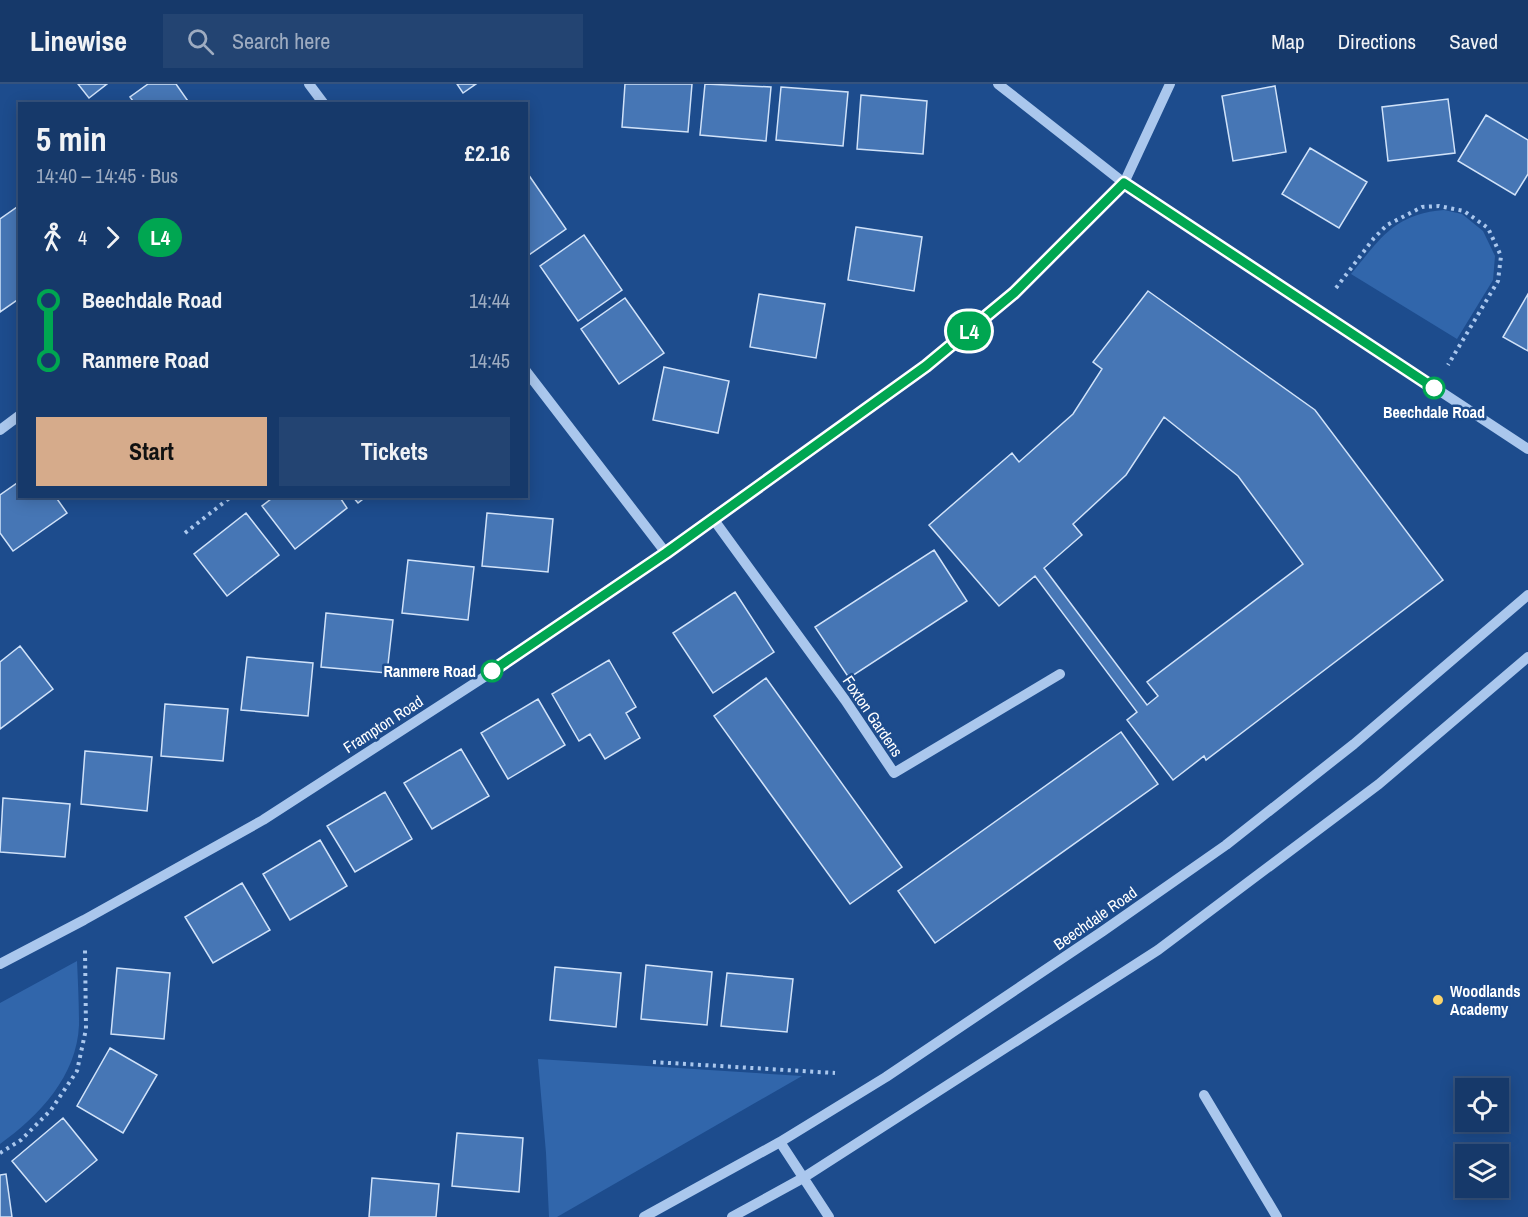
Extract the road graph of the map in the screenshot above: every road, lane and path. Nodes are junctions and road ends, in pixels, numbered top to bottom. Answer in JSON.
{"nodes":[{"id":1,"x":309,"y":84,"type":"edge"},
{"id":2,"x":998,"y":84,"type":"edge"},
{"id":3,"x":1170,"y":84,"type":"edge"},
{"id":4,"x":322,"y":102,"type":"edge"},
{"id":5,"x":1124,"y":183,"type":"junction"},
{"id":6,"x":1319,"y":310,"type":"junction"},
{"id":7,"x":528,"y":374,"type":"edge"},
{"id":8,"x":1434,"y":388,"type":"junction"},
{"id":9,"x":18,"y":416,"type":"edge"},
{"id":10,"x":0,"y":430,"type":"edge"},
{"id":11,"x":1528,"y":449,"type":"edge"},
{"id":12,"x":229,"y":498,"type":"edge"},
{"id":13,"x":714,"y":520,"type":"junction"},
{"id":14,"x":185,"y":533,"type":"dead end"},
{"id":15,"x":666,"y":553,"type":"junction"},
{"id":16,"x":1528,"y":595,"type":"edge"},
{"id":17,"x":1528,"y":657,"type":"edge"},
{"id":18,"x":1060,"y":674,"type":"dead end"},
{"id":19,"x":84,"y":920,"type":"junction"},
{"id":20,"x":0,"y":964,"type":"edge"},
{"id":21,"x":653,"y":1062,"type":"dead end"},
{"id":22,"x":886,"y":1077,"type":"junction"},
{"id":23,"x":1204,"y":1095,"type":"dead end"},
{"id":24,"x":780,"y":1142,"type":"junction"},
{"id":25,"x":0,"y":1153,"type":"edge"},
{"id":26,"x":803,"y":1178,"type":"junction"},
{"id":27,"x":1276,"y":1216,"type":"edge"},
{"id":28,"x":644,"y":1217,"type":"edge"},
{"id":29,"x":732,"y":1217,"type":"edge"},
{"id":30,"x":829,"y":1217,"type":"edge"}],
"edges":[{"from":1,"to":4,"type":"street"},
{"from":2,"to":5,"type":"street"},
{"from":3,"to":5,"type":"street"},
{"from":5,"to":6,"type":"street"},
{"from":5,"to":13,"type":"street","name":"Frampton Road"},
{"from":6,"to":8,"type":"street"},
{"from":6,"to":8,"type":"path"},
{"from":7,"to":15,"type":"street"},
{"from":8,"to":11,"type":"street"},
{"from":9,"to":10,"type":"street"},
{"from":12,"to":14,"type":"path"},
{"from":13,"to":15,"type":"street","name":"Frampton Road"},
{"from":13,"to":18,"type":"street","name":"Foxton Gardens"},
{"from":15,"to":19,"type":"street","name":"Frampton Road"},
{"from":16,"to":22,"type":"street","name":"Beechdale Road"},
{"from":17,"to":26,"type":"street"},
{"from":19,"to":20,"type":"street","name":"Frampton Road"},
{"from":19,"to":25,"type":"path"},
{"from":21,"to":22,"type":"path"},
{"from":22,"to":24,"type":"street","name":"Beechdale Road"},
{"from":23,"to":27,"type":"street"},
{"from":24,"to":26,"type":"street"},
{"from":24,"to":28,"type":"street","name":"Beechdale Road"},
{"from":26,"to":29,"type":"street"},
{"from":26,"to":30,"type":"street"}]}
